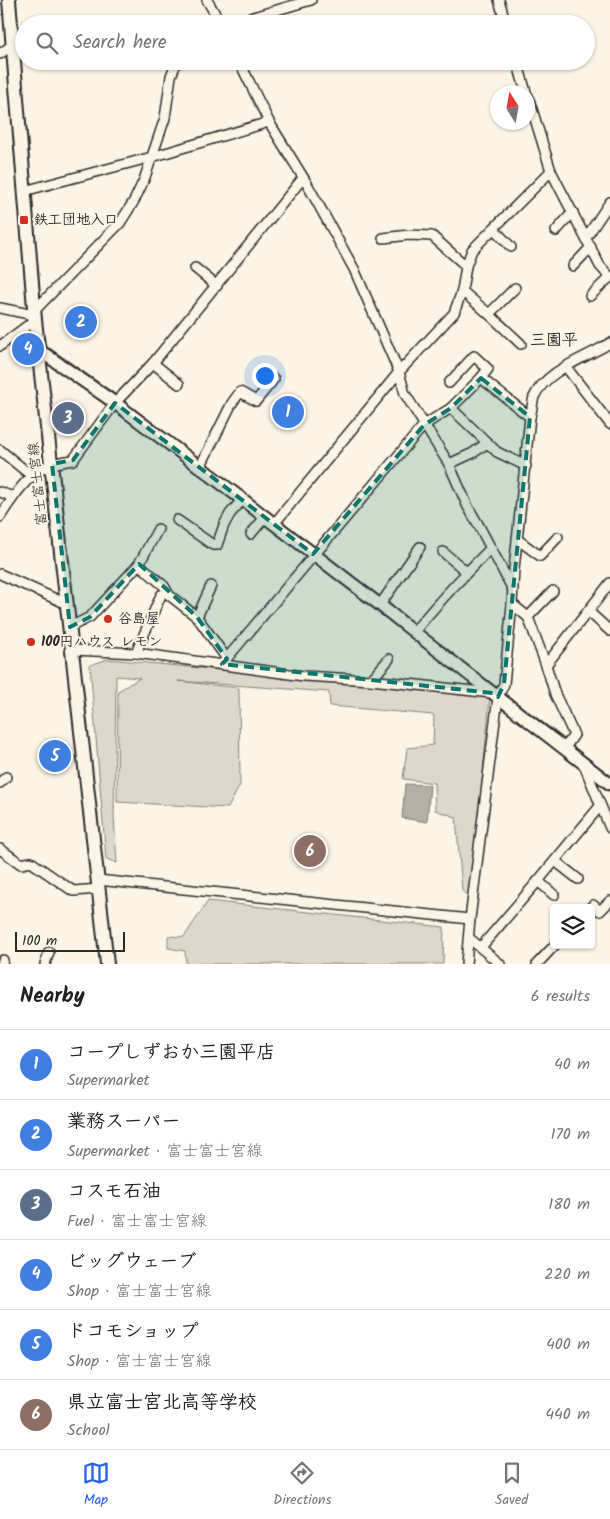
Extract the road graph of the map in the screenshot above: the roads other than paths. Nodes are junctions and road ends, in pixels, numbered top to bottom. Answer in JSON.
{"nodes":[{"id":1,"x":9,"y":0,"type":"edge"},
{"id":2,"x":207,"y":0,"type":"edge"},
{"id":3,"x":312,"y":0,"type":"edge"},
{"id":4,"x":499,"y":0,"type":"edge"},
{"id":5,"x":214,"y":15,"type":"edge"},
{"id":6,"x":260,"y":15,"type":"edge"},
{"id":7,"x":503,"y":15,"type":"edge"},
{"id":8,"x":12,"y":45,"type":"junction"},
{"id":9,"x":0,"y":54,"type":"edge"},
{"id":10,"x":173,"y":70,"type":"edge"},
{"id":11,"x":243,"y":70,"type":"edge"},
{"id":12,"x":520,"y":70,"type":"edge"},
{"id":13,"x":524,"y":85,"type":"edge"},
{"id":14,"x":535,"y":119,"type":"edge"},
{"id":15,"x":269,"y":122,"type":"junction"},
{"id":16,"x":152,"y":157,"type":"junction"},
{"id":17,"x":551,"y":171,"type":"junction"},
{"id":18,"x":303,"y":178,"type":"junction"},
{"id":19,"x":24,"y":191,"type":"junction"},
{"id":20,"x":610,"y":202,"type":"edge"},
{"id":21,"x":573,"y":212,"type":"junction"},
{"id":22,"x":494,"y":229,"type":"junction"},
{"id":23,"x":556,"y":230,"type":"dead end"},
{"id":24,"x":383,"y":238,"type":"dead end"},
{"id":25,"x":586,"y":238,"type":"junction"},
{"id":26,"x":511,"y":247,"type":"dead end"},
{"id":27,"x":590,"y":247,"type":"junction"},
{"id":28,"x":466,"y":266,"type":"junction"},
{"id":29,"x":573,"y":266,"type":"dead end"},
{"id":30,"x":195,"y":268,"type":"dead end"},
{"id":31,"x":610,"y":277,"type":"edge"},
{"id":32,"x":216,"y":286,"type":"junction"},
{"id":33,"x":515,"y":288,"type":"dead end"},
{"id":34,"x":462,"y":291,"type":"junction"},
{"id":35,"x":590,"y":296,"type":"dead end"},
{"id":36,"x":0,"y":308,"type":"edge"},
{"id":37,"x":489,"y":314,"type":"junction"},
{"id":38,"x":34,"y":315,"type":"junction"},
{"id":39,"x":610,"y":343,"type":"edge"},
{"id":40,"x":521,"y":344,"type":"dead end"},
{"id":41,"x":0,"y":346,"type":"edge"},
{"id":42,"x":39,"y":350,"type":"junction"},
{"id":43,"x":153,"y":363,"type":"junction"},
{"id":44,"x":566,"y":367,"type":"junction"},
{"id":45,"x":398,"y":372,"type":"junction"},
{"id":46,"x":481,"y":378,"type":"junction"},
{"id":47,"x":274,"y":379,"type":"dead end"},
{"id":48,"x":449,"y":383,"type":"dead end"},
{"id":49,"x":179,"y":384,"type":"dead end"},
{"id":50,"x":118,"y":400,"type":"junction"},
{"id":51,"x":451,"y":408,"type":"junction"},
{"id":52,"x":530,"y":417,"type":"junction"},
{"id":53,"x":610,"y":424,"type":"edge"},
{"id":54,"x":424,"y":425,"type":"junction"},
{"id":55,"x":487,"y":443,"type":"junction"},
{"id":56,"x":0,"y":450,"type":"edge"},
{"id":57,"x":52,"y":464,"type":"junction"},
{"id":58,"x":202,"y":464,"type":"junction"},
{"id":59,"x":449,"y":464,"type":"junction"},
{"id":60,"x":526,"y":466,"type":"junction"},
{"id":61,"x":32,"y":477,"type":"junction"},
{"id":62,"x":0,"y":492,"type":"edge"},
{"id":63,"x":13,"y":497,"type":"junction"},
{"id":64,"x":242,"y":500,"type":"junction"},
{"id":65,"x":0,"y":517,"type":"edge"},
{"id":66,"x":265,"y":517,"type":"junction"},
{"id":67,"x":177,"y":520,"type":"dead end"},
{"id":68,"x":277,"y":522,"type":"junction"},
{"id":69,"x":158,"y":529,"type":"dead end"},
{"id":70,"x":250,"y":534,"type":"dead end"},
{"id":71,"x":558,"y":537,"type":"dead end"},
{"id":72,"x":517,"y":539,"type":"junction"},
{"id":73,"x":420,"y":548,"type":"dead end"},
{"id":74,"x":491,"y":548,"type":"junction"},
{"id":75,"x":316,"y":552,"type":"junction"},
{"id":76,"x":443,"y":552,"type":"dead end"},
{"id":77,"x":139,"y":564,"type":"junction"},
{"id":78,"x":467,"y":572,"type":"junction"},
{"id":79,"x":0,"y":574,"type":"edge"},
{"id":80,"x":610,"y":583,"type":"edge"},
{"id":81,"x":211,"y":586,"type":"dead end"},
{"id":82,"x":513,"y":591,"type":"junction"},
{"id":83,"x":553,"y":591,"type":"dead end"},
{"id":84,"x":161,"y":595,"type":"dead end"},
{"id":85,"x":382,"y":603,"type":"junction"},
{"id":86,"x":67,"y":604,"type":"junction"},
{"id":87,"x":512,"y":604,"type":"junction"},
{"id":88,"x":588,"y":611,"type":"junction"},
{"id":89,"x":197,"y":617,"type":"junction"},
{"id":90,"x":528,"y":617,"type":"junction"},
{"id":91,"x":70,"y":627,"type":"junction"},
{"id":92,"x":416,"y":629,"type":"junction"},
{"id":93,"x":610,"y":632,"type":"edge"},
{"id":94,"x":72,"y":650,"type":"junction"},
{"id":95,"x":136,"y":653,"type":"junction"},
{"id":96,"x":389,"y":659,"type":"dead end"},
{"id":97,"x":224,"y":662,"type":"junction"},
{"id":98,"x":546,"y":665,"type":"junction"},
{"id":99,"x":371,"y":680,"type":"junction"},
{"id":100,"x":498,"y":693,"type":"junction"},
{"id":101,"x":567,"y":745,"type":"junction"},
{"id":102,"x":584,"y":765,"type":"junction"},
{"id":103,"x":610,"y":784,"type":"edge"},
{"id":104,"x":600,"y":806,"type":"junction"},
{"id":105,"x":610,"y":828,"type":"edge"},
{"id":106,"x":0,"y":849,"type":"edge"},
{"id":107,"x":555,"y":861,"type":"junction"},
{"id":108,"x":578,"y":879,"type":"dead end"},
{"id":109,"x":538,"y":882,"type":"junction"},
{"id":110,"x":99,"y":885,"type":"junction"},
{"id":111,"x":554,"y":895,"type":"dead end"},
{"id":112,"x":610,"y":901,"type":"edge"},
{"id":113,"x":595,"y":907,"type":"edge"},
{"id":114,"x":470,"y":919,"type":"junction"},
{"id":115,"x":469,"y":938,"type":"junction"},
{"id":116,"x":481,"y":947,"type":"junction"},
{"id":117,"x":551,"y":949,"type":"edge"},
{"id":118,"x":49,"y":952,"type":"dead end"},
{"id":119,"x":45,"y":964,"type":"edge"},
{"id":120,"x":107,"y":964,"type":"edge"},
{"id":121,"x":466,"y":964,"type":"edge"},
{"id":122,"x":500,"y":964,"type":"edge"},
{"id":123,"x":537,"y":964,"type":"edge"}],
"edges":[{"from":1,"to":8,"type":"main road","name":"富士富士宮線"},
{"from":2,"to":5,"type":"street"},
{"from":3,"to":6,"type":"street"},
{"from":4,"to":7,"type":"street"},
{"from":8,"to":9,"type":"street"},
{"from":8,"to":19,"type":"main road","name":"富士富士宮線"},
{"from":10,"to":16,"type":"street"},
{"from":11,"to":15,"type":"street"},
{"from":12,"to":13,"type":"street"},
{"from":14,"to":17,"type":"street"},
{"from":15,"to":16,"type":"street"},
{"from":15,"to":18,"type":"street"},
{"from":16,"to":19,"type":"street"},
{"from":16,"to":38,"type":"street"},
{"from":17,"to":21,"type":"street"},
{"from":17,"to":22,"type":"street"},
{"from":18,"to":32,"type":"street"},
{"from":18,"to":45,"type":"street"},
{"from":19,"to":38,"type":"main road","name":"富士富士宮線"},
{"from":20,"to":25,"type":"street"},
{"from":21,"to":23,"type":"street"},
{"from":21,"to":25,"type":"street"},
{"from":22,"to":26,"type":"street"},
{"from":22,"to":28,"type":"street"},
{"from":24,"to":28,"type":"street"},
{"from":25,"to":27,"type":"street"},
{"from":27,"to":29,"type":"street"},
{"from":27,"to":31,"type":"street"},
{"from":28,"to":34,"type":"street"},
{"from":30,"to":32,"type":"street"},
{"from":31,"to":35,"type":"street"},
{"from":32,"to":43,"type":"street"},
{"from":33,"to":37,"type":"street"},
{"from":34,"to":37,"type":"street"},
{"from":34,"to":45,"type":"street"},
{"from":36,"to":38,"type":"street"},
{"from":37,"to":40,"type":"street"},
{"from":38,"to":41,"type":"street"},
{"from":38,"to":42,"type":"main road","name":"富士富士宮線"},
{"from":39,"to":44,"type":"street"},
{"from":42,"to":50,"type":"street"},
{"from":42,"to":57,"type":"main road","name":"富士富士宮線"},
{"from":43,"to":49,"type":"street"},
{"from":43,"to":50,"type":"street"},
{"from":44,"to":52,"type":"street"},
{"from":44,"to":53,"type":"street"},
{"from":45,"to":54,"type":"street"},
{"from":45,"to":68,"type":"street"},
{"from":46,"to":48,"type":"street"},
{"from":46,"to":51,"type":"street"},
{"from":46,"to":52,"type":"street"},
{"from":47,"to":58,"type":"street"},
{"from":50,"to":57,"type":"street"},
{"from":50,"to":58,"type":"street"},
{"from":51,"to":54,"type":"street"},
{"from":51,"to":55,"type":"street"},
{"from":52,"to":60,"type":"street"},
{"from":54,"to":59,"type":"street"},
{"from":54,"to":75,"type":"street"},
{"from":55,"to":59,"type":"street"},
{"from":55,"to":60,"type":"street"},
{"from":56,"to":61,"type":"street"},
{"from":57,"to":61,"type":"street"},
{"from":57,"to":86,"type":"main road","name":"富士富士宮線"},
{"from":58,"to":64,"type":"street"},
{"from":59,"to":74,"type":"street"},
{"from":60,"to":72,"type":"street"},
{"from":61,"to":63,"type":"street"},
{"from":62,"to":63,"type":"street"},
{"from":63,"to":65,"type":"street"},
{"from":64,"to":66,"type":"street"},
{"from":64,"to":67,"type":"street"},
{"from":66,"to":68,"type":"street"},
{"from":66,"to":70,"type":"street"},
{"from":68,"to":75,"type":"street"},
{"from":69,"to":77,"type":"street"},
{"from":71,"to":72,"type":"street"},
{"from":72,"to":82,"type":"street"},
{"from":73,"to":85,"type":"street"},
{"from":74,"to":78,"type":"street"},
{"from":74,"to":82,"type":"street"},
{"from":75,"to":85,"type":"street"},
{"from":75,"to":97,"type":"street"},
{"from":76,"to":78,"type":"street"},
{"from":77,"to":89,"type":"street"},
{"from":77,"to":91,"type":"street"},
{"from":78,"to":92,"type":"street"},
{"from":79,"to":86,"type":"street"},
{"from":80,"to":88,"type":"street"},
{"from":81,"to":89,"type":"street"},
{"from":82,"to":87,"type":"street"},
{"from":83,"to":90,"type":"street"},
{"from":84,"to":95,"type":"street"},
{"from":85,"to":92,"type":"street"},
{"from":86,"to":91,"type":"main road","name":"富士富士宮線"},
{"from":87,"to":90,"type":"street"},
{"from":87,"to":100,"type":"street"},
{"from":88,"to":93,"type":"street"},
{"from":88,"to":98,"type":"street"},
{"from":89,"to":97,"type":"street"},
{"from":90,"to":98,"type":"street"},
{"from":91,"to":94,"type":"main road","name":"富士富士宮線"},
{"from":92,"to":100,"type":"street"},
{"from":94,"to":95,"type":"street"},
{"from":94,"to":110,"type":"main road","name":"富士富士宮線"},
{"from":95,"to":97,"type":"street"},
{"from":96,"to":99,"type":"street"},
{"from":97,"to":99,"type":"street"},
{"from":98,"to":101,"type":"street"},
{"from":99,"to":100,"type":"street"},
{"from":100,"to":101,"type":"street"},
{"from":100,"to":114,"type":"street"},
{"from":101,"to":102,"type":"street"},
{"from":102,"to":103,"type":"street"},
{"from":102,"to":104,"type":"street"},
{"from":104,"to":105,"type":"street"},
{"from":104,"to":107,"type":"street"},
{"from":106,"to":110,"type":"street"},
{"from":107,"to":108,"type":"street"},
{"from":107,"to":109,"type":"street"},
{"from":109,"to":111,"type":"street"},
{"from":109,"to":116,"type":"street"},
{"from":110,"to":114,"type":"street"},
{"from":110,"to":120,"type":"main road","name":"富士富士宮線"},
{"from":112,"to":113,"type":"street"},
{"from":114,"to":115,"type":"street"},
{"from":115,"to":116,"type":"street"},
{"from":115,"to":121,"type":"street"},
{"from":116,"to":122,"type":"street"},
{"from":117,"to":123,"type":"street"},
{"from":118,"to":119,"type":"street"}]}
